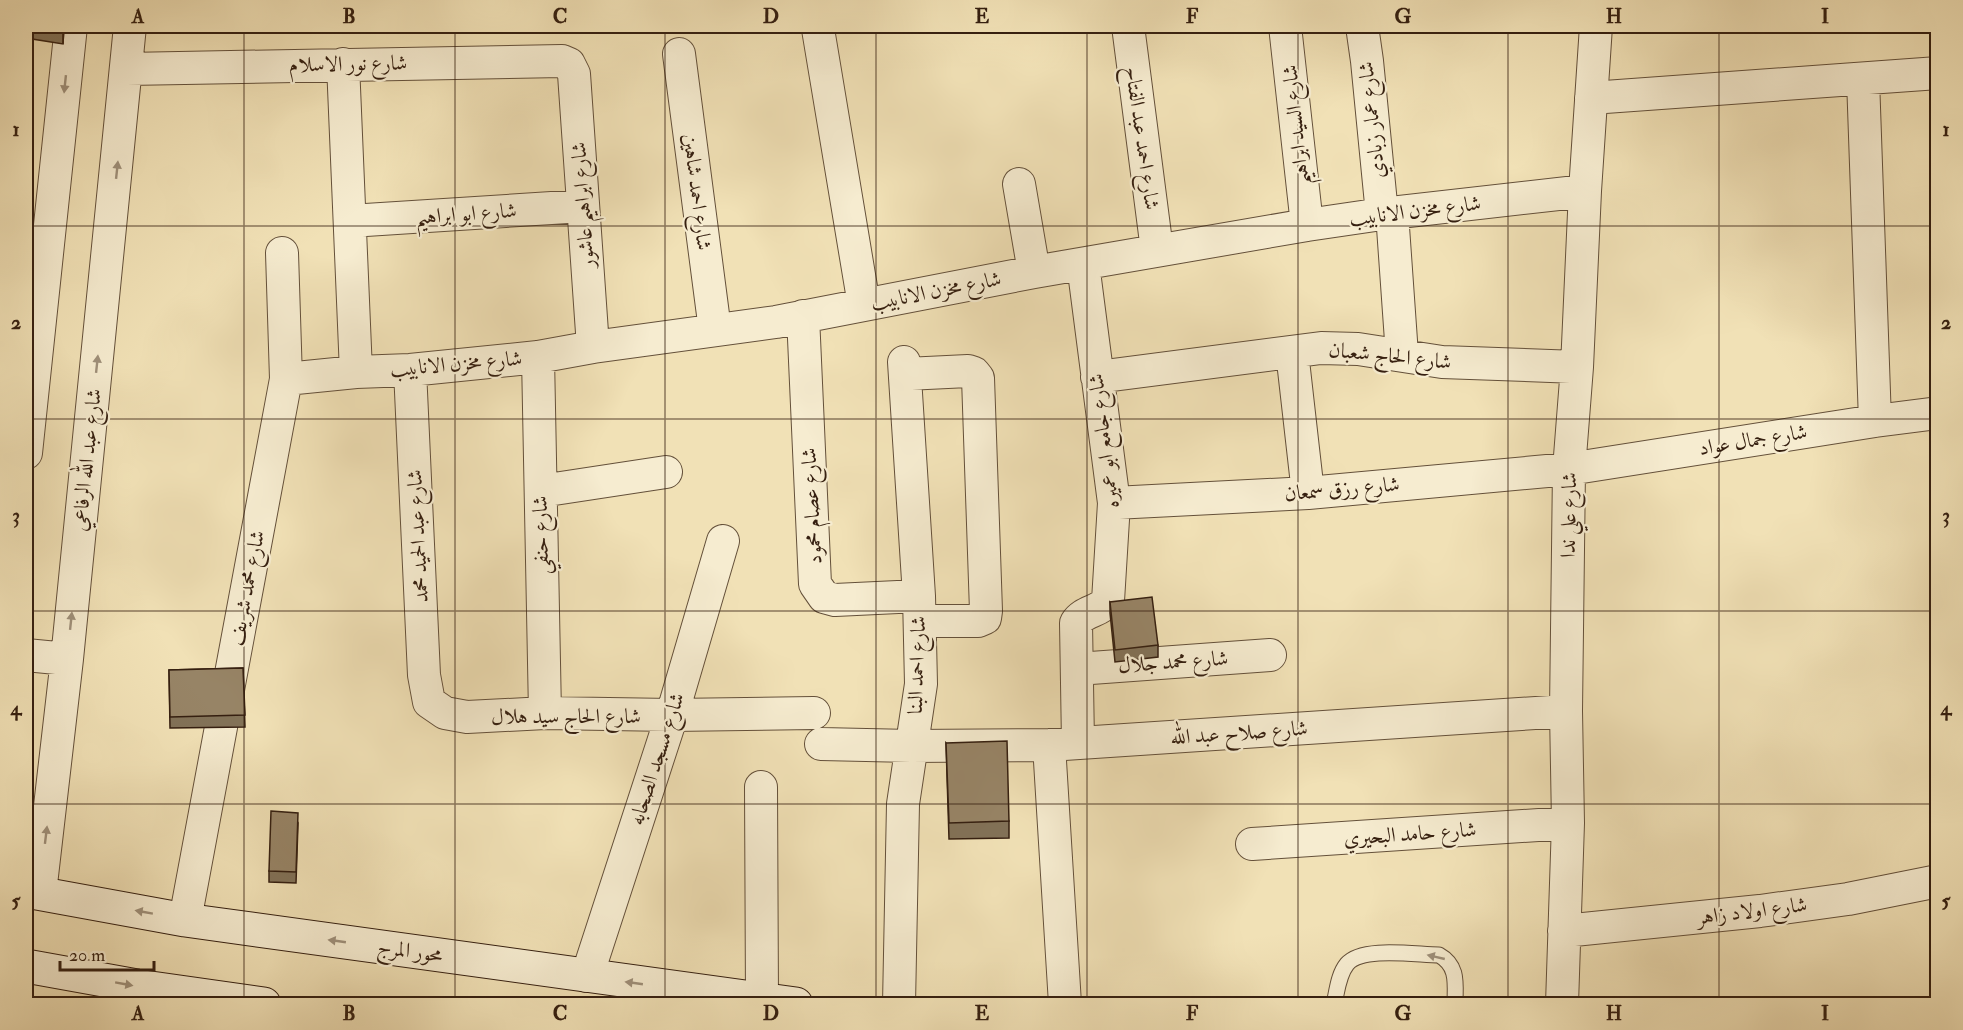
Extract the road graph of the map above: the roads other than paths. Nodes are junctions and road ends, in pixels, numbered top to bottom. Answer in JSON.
{"nodes":[{"id":1,"x":71,"y":26,"type":"edge"},
{"id":2,"x":130,"y":26,"type":"edge"},
{"id":3,"x":1128,"y":26,"type":"edge"},
{"id":4,"x":1284,"y":26,"type":"edge"},
{"id":5,"x":1362,"y":26,"type":"edge"},
{"id":6,"x":1596,"y":26,"type":"edge"},
{"id":7,"x":818,"y":29,"type":"dead end"},
{"id":8,"x":679,"y":54,"type":"dead end"},
{"id":9,"x":344,"y":64,"type":"junction"},
{"id":10,"x":569,"y":64,"type":"joint"},
{"id":11,"x":127,"y":69,"type":"junction"},
{"id":12,"x":1938,"y":73,"type":"edge"},
{"id":13,"x":1863,"y":79,"type":"junction"},
{"id":14,"x":1591,"y":98,"type":"junction"},
{"id":15,"x":1019,"y":184,"type":"dead end"},
{"id":16,"x":1585,"y":191,"type":"junction"},
{"id":17,"x":583,"y":206,"type":"junction"},
{"id":18,"x":1387,"y":213,"type":"junction"},
{"id":19,"x":350,"y":221,"type":"junction"},
{"id":20,"x":1307,"y":225,"type":"junction"},
{"id":21,"x":1157,"y":250,"type":"junction"},
{"id":22,"x":282,"y":254,"type":"dead end"},
{"id":23,"x":1083,"y":264,"type":"junction"},
{"id":24,"x":1034,"y":272,"type":"junction"},
{"id":25,"x":864,"y":305,"type":"junction"},
{"id":26,"x":803,"y":316,"type":"junction"},
{"id":27,"x":714,"y":330,"type":"junction"},
{"id":28,"x":593,"y":347,"type":"junction"},
{"id":29,"x":1292,"y":352,"type":"junction"},
{"id":30,"x":1402,"y":355,"type":"junction"},
{"id":31,"x":538,"y":357,"type":"junction"},
{"id":32,"x":1577,"y":367,"type":"junction"},
{"id":33,"x":905,"y":368,"type":"joint"},
{"id":34,"x":410,"y":370,"type":"junction"},
{"id":35,"x":356,"y":372,"type":"junction"},
{"id":36,"x":1096,"y":377,"type":"junction"},
{"id":37,"x":286,"y":379,"type":"junction"},
{"id":38,"x":1938,"y":413,"type":"edge"},
{"id":39,"x":1875,"y":421,"type":"junction"},
{"id":40,"x":26,"y":453,"type":"edge"},
{"id":41,"x":1569,"y":469,"type":"junction"},
{"id":42,"x":666,"y":472,"type":"dead end"},
{"id":43,"x":541,"y":491,"type":"junction"},
{"id":44,"x":1308,"y":493,"type":"junction"},
{"id":45,"x":1114,"y":503,"type":"junction"},
{"id":46,"x":723,"y":540,"type":"dead end"},
{"id":47,"x":919,"y":608,"type":"junction"},
{"id":48,"x":26,"y":655,"type":"edge"},
{"id":49,"x":1270,"y":655,"type":"dead end"},
{"id":50,"x":67,"y":659,"type":"junction"},
{"id":51,"x":1077,"y":669,"type":"junction"},
{"id":52,"x":429,"y":702,"type":"joint"},
{"id":53,"x":1566,"y":711,"type":"junction"},
{"id":54,"x":545,"y":713,"type":"junction"},
{"id":55,"x":814,"y":713,"type":"dead end"},
{"id":56,"x":672,"y":715,"type":"junction"},
{"id":57,"x":821,"y":744,"type":"dead end"},
{"id":58,"x":1063,"y":744,"type":"junction"},
{"id":59,"x":911,"y":746,"type":"junction"},
{"id":60,"x":761,"y":787,"type":"dead end"},
{"id":61,"x":1568,"y":823,"type":"junction"},
{"id":62,"x":1251,"y":844,"type":"dead end"},
{"id":63,"x":1938,"y":881,"type":"edge"},
{"id":64,"x":33,"y":892,"type":"edge"},
{"id":65,"x":185,"y":920,"type":"junction"},
{"id":66,"x":1564,"y":931,"type":"junction"},
{"id":67,"x":26,"y":966,"type":"edge"},
{"id":68,"x":586,"y":976,"type":"junction"},
{"id":69,"x":762,"y":1000,"type":"junction"},
{"id":70,"x":257,"y":1004,"type":"edge"},
{"id":71,"x":796,"y":1005,"type":"edge"},
{"id":72,"x":899,"y":1005,"type":"edge"},
{"id":73,"x":1065,"y":1005,"type":"edge"},
{"id":74,"x":1334,"y":1005,"type":"edge"},
{"id":75,"x":1455,"y":1005,"type":"edge"},
{"id":76,"x":1562,"y":1005,"type":"edge"}],
"edges":[{"from":1,"to":40,"type":"street","one_way":true},
{"from":2,"to":11,"type":"street","name":"شارع عبد الله الرفاعي"},
{"from":3,"to":21,"type":"street","name":"شارع احمد عبد الفتاح"},
{"from":4,"to":20,"type":"street","name":"شارع السيد ابراهيم"},
{"from":5,"to":18,"type":"street","name":"شارع عمار زبادي"},
{"from":6,"to":14,"type":"street","name":"شارع علي ندا"},
{"from":7,"to":25,"type":"street"},
{"from":8,"to":27,"type":"street","name":"شارع احمد شاهين"},
{"from":9,"to":10,"type":"street","name":"شارع نور الاسلام"},
{"from":9,"to":11,"type":"street","name":"شارع نور الاسلام"},
{"from":9,"to":19,"type":"street"},
{"from":10,"to":17,"type":"street","name":"شارع ابراهيم عاشور"},
{"from":50,"to":11,"type":"street","name":"شارع عبد الله الرفاعي","one_way":true},
{"from":12,"to":13,"type":"street"},
{"from":13,"to":14,"type":"street"},
{"from":13,"to":39,"type":"street"},
{"from":14,"to":16,"type":"street","name":"شارع علي ندا"},
{"from":15,"to":24,"type":"street"},
{"from":16,"to":18,"type":"street","name":"شارع مخزن الانابيب"},
{"from":16,"to":32,"type":"street","name":"شارع علي ندا"},
{"from":17,"to":19,"type":"street","name":"شارع ابو ابراهيم"},
{"from":17,"to":28,"type":"street","name":"شارع ابراهيم عاشور"},
{"from":18,"to":20,"type":"street","name":"شارع مخزن الانابيب"},
{"from":18,"to":30,"type":"street","name":"شارع عمار زبادي"},
{"from":19,"to":35,"type":"street"},
{"from":20,"to":21,"type":"street","name":"شارع مخزن الانابيب"},
{"from":21,"to":23,"type":"street","name":"شارع مخزن الانابيب"},
{"from":22,"to":37,"type":"street","name":"شارع محمد شريف"},
{"from":23,"to":24,"type":"street","name":"شارع مخزن الانابيب"},
{"from":23,"to":36,"type":"street","name":"شارع جامع ابو عميره"},
{"from":24,"to":25,"type":"street","name":"شارع مخزن الانابيب"},
{"from":25,"to":26,"type":"street","name":"شارع مخزن الانابيب"},
{"from":26,"to":27,"type":"street","name":"شارع مخزن الانابيب"},
{"from":26,"to":47,"type":"street","name":"شارع عصام محمود"},
{"from":27,"to":28,"type":"street","name":"شارع مخزن الانابيب"},
{"from":28,"to":31,"type":"street","name":"شارع مخزن الانابيب"},
{"from":29,"to":30,"type":"street","name":"شارع الحاج شعبان"},
{"from":29,"to":36,"type":"street","name":"شارع الحاج شعبان"},
{"from":29,"to":44,"type":"street"},
{"from":30,"to":32,"type":"street","name":"شارع الحاج شعبان"},
{"from":31,"to":34,"type":"street","name":"شارع مخزن الانابيب"},
{"from":31,"to":43,"type":"street","name":"شارع حنفي"},
{"from":32,"to":41,"type":"street","name":"شارع علي ندا"},
{"from":33,"to":47,"type":"street","name":"شارع احمد البنا"},
{"from":33,"to":47,"type":"street","name":"شارع عصام محمود"},
{"from":34,"to":35,"type":"street","name":"شارع مخزن الانابيب"},
{"from":34,"to":52,"type":"street","name":"شارع عبد الحميد محمد"},
{"from":35,"to":37,"type":"street","name":"شارع مخزن الانابيب"},
{"from":36,"to":45,"type":"street","name":"شارع جامع ابو عميره"},
{"from":37,"to":65,"type":"street","name":"شارع محمد شريف"},
{"from":38,"to":39,"type":"street","name":"شارع جمال عواد"},
{"from":39,"to":41,"type":"street","name":"شارع جمال عواد"},
{"from":41,"to":44,"type":"street","name":"شارع رزق سمعان"},
{"from":41,"to":53,"type":"street","name":"شارع علي ندا"},
{"from":42,"to":43,"type":"street"},
{"from":43,"to":54,"type":"street","name":"شارع حنفي"},
{"from":44,"to":45,"type":"street","name":"شارع رزق سمعان"},
{"from":45,"to":51,"type":"street","name":"شارع جامع ابو عميره"},
{"from":46,"to":56,"type":"street","name":"شارع مسجد الصحابه"},
{"from":47,"to":59,"type":"street","name":"شارع احمد البنا"},
{"from":48,"to":50,"type":"street"},
{"from":49,"to":51,"type":"street","name":"شارع محمد جلال"},
{"from":64,"to":50,"type":"street","name":"شارع عبد الله الرفاعي","one_way":true},
{"from":51,"to":58,"type":"street","name":"شارع جامع ابو عميره"},
{"from":52,"to":54,"type":"street","name":"شارع الحاج سيد هلال"},
{"from":53,"to":58,"type":"street","name":"شارع صلاح عبد الله"},
{"from":53,"to":61,"type":"street","name":"شارع علي ندا"},
{"from":54,"to":56,"type":"street","name":"شارع الحاج سيد هلال"},
{"from":55,"to":56,"type":"street","name":"شارع الحاج سيد هلال"},
{"from":56,"to":68,"type":"street","name":"شارع مسجد الصحابه"},
{"from":57,"to":59,"type":"street","name":"شارع صلاح عبد الله"},
{"from":58,"to":59,"type":"street","name":"شارع صلاح عبد الله"},
{"from":58,"to":73,"type":"street","name":"شارع جامع ابو عميره"},
{"from":59,"to":72,"type":"street","name":"شارع احمد البنا"},
{"from":60,"to":69,"type":"street"},
{"from":61,"to":62,"type":"street","name":"شارع حامد البحيري"},
{"from":61,"to":66,"type":"street","name":"شارع علي ندا"},
{"from":63,"to":66,"type":"street","name":"شارع اولاد زاهر"},
{"from":65,"to":64,"type":"main road","name":"محور المرج","one_way":true},
{"from":68,"to":65,"type":"main road","name":"محور المرج","one_way":true},
{"from":66,"to":76,"type":"street","name":"شارع علي ندا"},
{"from":67,"to":70,"type":"main road","one_way":true},
{"from":69,"to":68,"type":"main road","name":"محور المرج","one_way":true},
{"from":69,"to":71,"type":"main road","name":"محور المرج"},
{"from":75,"to":74,"type":"lane","one_way":true}]}
